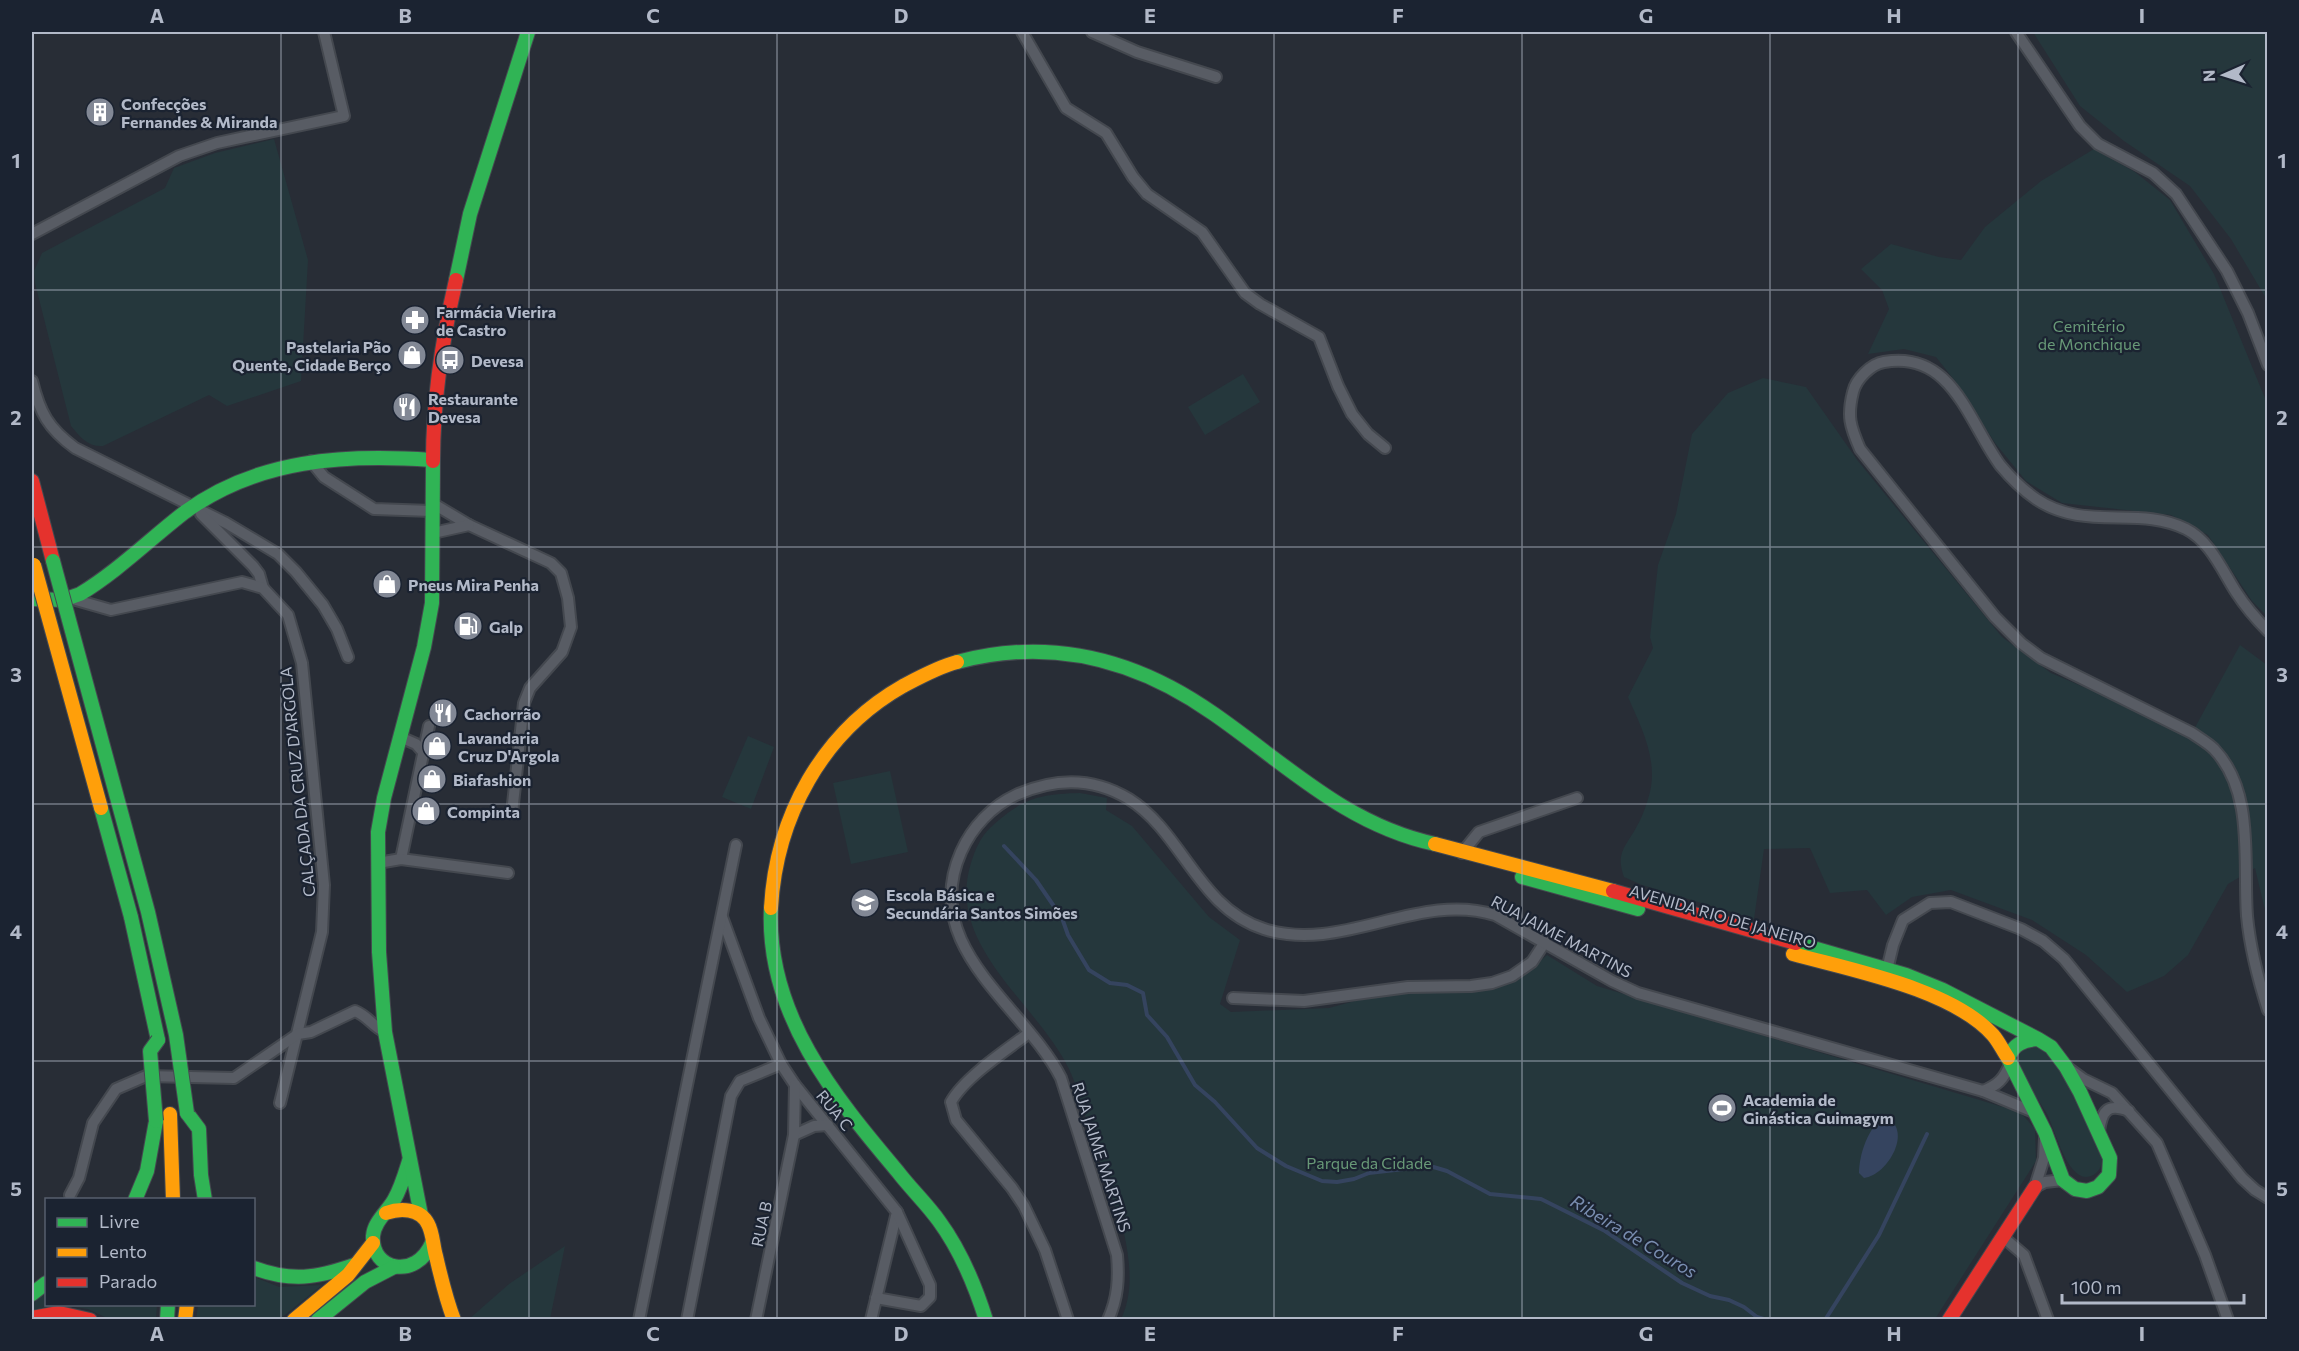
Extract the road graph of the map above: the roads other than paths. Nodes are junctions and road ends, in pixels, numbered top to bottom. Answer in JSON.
{"nodes":[{"id":1,"x":324,"y":32,"type":"edge"},
{"id":2,"x":528,"y":32,"type":"edge"},
{"id":3,"x":1022,"y":32,"type":"edge"},
{"id":4,"x":1092,"y":32,"type":"edge"},
{"id":5,"x":2016,"y":32,"type":"edge"},
{"id":6,"x":1216,"y":77,"type":"dead end"},
{"id":7,"x":32,"y":234,"type":"edge"},
{"id":8,"x":2268,"y":365,"type":"edge"},
{"id":9,"x":32,"y":381,"type":"edge"},
{"id":10,"x":1384,"y":448,"type":"dead end"},
{"id":11,"x":432,"y":460,"type":"junction"},
{"id":12,"x":311,"y":461,"type":"junction"},
{"id":13,"x":32,"y":481,"type":"edge"},
{"id":14,"x":194,"y":507,"type":"junction"},
{"id":15,"x":432,"y":507,"type":"junction"},
{"id":16,"x":469,"y":525,"type":"junction"},
{"id":17,"x":433,"y":533,"type":"junction"},
{"id":18,"x":33,"y":560,"type":"edge"},
{"id":19,"x":263,"y":588,"type":"junction"},
{"id":20,"x":69,"y":597,"type":"junction"},
{"id":21,"x":32,"y":599,"type":"edge"},
{"id":22,"x":2268,"y":631,"type":"edge"},
{"id":23,"x":348,"y":657,"type":"dead end"},
{"id":24,"x":429,"y":726,"type":"dead end"},
{"id":25,"x":400,"y":737,"type":"junction"},
{"id":26,"x":423,"y":752,"type":"junction"},
{"id":27,"x":1577,"y":798,"type":"dead end"},
{"id":28,"x":512,"y":813,"type":"dead end"},
{"id":29,"x":736,"y":845,"type":"dead end"},
{"id":30,"x":1462,"y":853,"type":"junction"},
{"id":31,"x":401,"y":859,"type":"junction"},
{"id":32,"x":378,"y":862,"type":"junction"},
{"id":33,"x":508,"y":873,"type":"dead end"},
{"id":34,"x":722,"y":917,"type":"junction"},
{"id":35,"x":1545,"y":942,"type":"junction"},
{"id":36,"x":1886,"y":975,"type":"junction"},
{"id":37,"x":1233,"y":999,"type":"dead end"},
{"id":38,"x":2268,"y":1010,"type":"edge"},
{"id":39,"x":385,"y":1032,"type":"junction"},
{"id":40,"x":1029,"y":1033,"type":"junction"},
{"id":41,"x":297,"y":1034,"type":"junction"},
{"id":42,"x":2038,"y":1039,"type":"junction"},
{"id":43,"x":158,"y":1040,"type":"junction"},
{"id":44,"x":2009,"y":1061,"type":"junction"},
{"id":45,"x":782,"y":1064,"type":"junction"},
{"id":46,"x":2067,"y":1067,"type":"junction"},
{"id":47,"x":795,"y":1085,"type":"junction"},
{"id":48,"x":1983,"y":1091,"type":"junction"},
{"id":49,"x":280,"y":1103,"type":"dead end"},
{"id":50,"x":2130,"y":1111,"type":"junction"},
{"id":51,"x":188,"y":1113,"type":"junction"},
{"id":52,"x":2036,"y":1113,"type":"junction"},
{"id":53,"x":828,"y":1125,"type":"junction"},
{"id":54,"x":2099,"y":1131,"type":"junction"},
{"id":55,"x":2045,"y":1132,"type":"junction"},
{"id":56,"x":794,"y":1135,"type":"junction"},
{"id":57,"x":410,"y":1156,"type":"junction"},
{"id":58,"x":2063,"y":1180,"type":"junction"},
{"id":59,"x":2035,"y":1187,"type":"junction"},
{"id":60,"x":70,"y":1195,"type":"dead end"},
{"id":61,"x":136,"y":1198,"type":"edge"},
{"id":62,"x":173,"y":1198,"type":"edge"},
{"id":63,"x":192,"y":1198,"type":"edge"},
{"id":64,"x":205,"y":1198,"type":"edge"},
{"id":65,"x":2268,"y":1198,"type":"edge"},
{"id":66,"x":897,"y":1212,"type":"junction"},
{"id":67,"x":386,"y":1213,"type":"junction"},
{"id":68,"x":421,"y":1215,"type":"junction"},
{"id":69,"x":2003,"y":1237,"type":"junction"},
{"id":70,"x":373,"y":1243,"type":"junction"},
{"id":71,"x":432,"y":1243,"type":"junction"},
{"id":72,"x":356,"y":1264,"type":"junction"},
{"id":73,"x":394,"y":1266,"type":"junction"},
{"id":74,"x":409,"y":1267,"type":"junction"},
{"id":75,"x":255,"y":1268,"type":"edge"},
{"id":76,"x":45,"y":1284,"type":"edge"},
{"id":77,"x":444,"y":1293,"type":"junction"},
{"id":78,"x":32,"y":1294,"type":"edge"},
{"id":79,"x":876,"y":1298,"type":"junction"},
{"id":80,"x":339,"y":1305,"type":"junction"},
{"id":81,"x":32,"y":1318,"type":"edge"},
{"id":82,"x":454,"y":1319,"type":"edge"},
{"id":83,"x":90,"y":1320,"type":"edge"},
{"id":84,"x":294,"y":1320,"type":"edge"},
{"id":85,"x":318,"y":1320,"type":"edge"},
{"id":86,"x":325,"y":1320,"type":"edge"},
{"id":87,"x":639,"y":1320,"type":"edge"},
{"id":88,"x":687,"y":1320,"type":"edge"},
{"id":89,"x":756,"y":1320,"type":"edge"},
{"id":90,"x":871,"y":1320,"type":"edge"},
{"id":91,"x":986,"y":1320,"type":"edge"},
{"id":92,"x":1068,"y":1320,"type":"edge"},
{"id":93,"x":1108,"y":1320,"type":"edge"},
{"id":94,"x":1949,"y":1320,"type":"edge"},
{"id":95,"x":2048,"y":1320,"type":"edge"},
{"id":96,"x":2228,"y":1320,"type":"edge"}],
"edges":[{"from":1,"to":7,"type":"street"},
{"from":2,"to":11,"type":"main road"},
{"from":3,"to":10,"type":"street"},
{"from":4,"to":6,"type":"street"},
{"from":5,"to":8,"type":"street"},
{"from":9,"to":14,"type":"street"},
{"from":11,"to":12,"type":"main road"},
{"from":11,"to":15,"type":"main road"},
{"from":12,"to":14,"type":"main road"},
{"from":12,"to":15,"type":"street"},
{"from":13,"to":51,"type":"main road","bridge":true},
{"from":14,"to":19,"type":"street","name":"CALÇADA DA CRUZ D'ARGOLA"},
{"from":14,"to":20,"type":"main road"},
{"from":14,"to":23,"type":"street"},
{"from":15,"to":16,"type":"street"},
{"from":15,"to":17,"type":"main road"},
{"from":16,"to":17,"type":"street"},
{"from":16,"to":28,"type":"street"},
{"from":17,"to":25,"type":"main road"},
{"from":18,"to":43,"type":"main road","bridge":true},
{"from":19,"to":20,"type":"street"},
{"from":19,"to":41,"type":"street","name":"CALÇADA DA CRUZ D'ARGOLA"},
{"from":20,"to":21,"type":"main road"},
{"from":22,"to":38,"type":"street"},
{"from":24,"to":26,"type":"street"},
{"from":25,"to":26,"type":"street"},
{"from":25,"to":32,"type":"main road"},
{"from":26,"to":31,"type":"street"},
{"from":27,"to":30,"type":"street"},
{"from":29,"to":34,"type":"street"},
{"from":30,"to":36,"type":"main road","name":"AVENIDA RIO DE JANEIRO"},
{"from":30,"to":91,"type":"main road","name":"AVENIDA RIO DE JANEIRO"},
{"from":31,"to":32,"type":"street"},
{"from":31,"to":33,"type":"street"},
{"from":32,"to":39,"type":"main road"},
{"from":34,"to":45,"type":"street","name":"RUA C"},
{"from":34,"to":87,"type":"street"},
{"from":35,"to":37,"type":"street"},
{"from":35,"to":40,"type":"street","name":"RUA JAIME MARTINS"},
{"from":35,"to":48,"type":"street","name":"RUA JAIME MARTINS"},
{"from":36,"to":42,"type":"main road"},
{"from":36,"to":44,"type":"main road","name":"AVENIDA RIO DE JANEIRO"},
{"from":36,"to":65,"type":"street"},
{"from":39,"to":41,"type":"street"},
{"from":39,"to":57,"type":"main road"},
{"from":40,"to":92,"type":"street"},
{"from":40,"to":93,"type":"street","name":"RUA JAIME MARTINS"},
{"from":41,"to":49,"type":"street","name":"CALÇADA DA CRUZ D'ARGOLA"},
{"from":41,"to":60,"type":"street"},
{"from":42,"to":44,"type":"main road"},
{"from":42,"to":46,"type":"main road"},
{"from":43,"to":61,"type":"main road","bridge":true},
{"from":43,"to":62,"type":"main road"},
{"from":44,"to":48,"type":"street"},
{"from":44,"to":52,"type":"main road","name":"AVENIDA RIO DE JANEIRO"},
{"from":45,"to":47,"type":"street","name":"RUA C"},
{"from":45,"to":88,"type":"street"},
{"from":46,"to":50,"type":"street"},
{"from":46,"to":54,"type":"main road"},
{"from":47,"to":53,"type":"street","name":"RUA C"},
{"from":47,"to":56,"type":"street","name":"RUA B"},
{"from":48,"to":52,"type":"street","name":"RUA JAIME MARTINS"},
{"from":50,"to":54,"type":"street"},
{"from":50,"to":96,"type":"street"},
{"from":51,"to":63,"type":"main road"},
{"from":51,"to":64,"type":"main road"},
{"from":52,"to":55,"type":"main road","name":"AVENIDA RIO DE JANEIRO"},
{"from":53,"to":56,"type":"street"},
{"from":53,"to":66,"type":"street","name":"RUA C"},
{"from":54,"to":58,"type":"main road"},
{"from":55,"to":58,"type":"main road","name":"AVENIDA RIO DE JANEIRO"},
{"from":55,"to":59,"type":"street"},
{"from":56,"to":89,"type":"street","name":"RUA B"},
{"from":57,"to":67,"type":"main road"},
{"from":57,"to":68,"type":"main road"},
{"from":58,"to":59,"type":"street"},
{"from":59,"to":69,"type":"main road"},
{"from":66,"to":79,"type":"street"},
{"from":66,"to":79,"type":"street","name":"RUA C"},
{"from":67,"to":68,"type":"main road"},
{"from":67,"to":70,"type":"main road"},
{"from":68,"to":71,"type":"main road"},
{"from":69,"to":94,"type":"main road"},
{"from":69,"to":95,"type":"street"},
{"from":70,"to":72,"type":"main road"},
{"from":70,"to":73,"type":"main road"},
{"from":71,"to":74,"type":"main road"},
{"from":71,"to":77,"type":"main road"},
{"from":72,"to":75,"type":"main road"},
{"from":72,"to":84,"type":"main road"},
{"from":73,"to":74,"type":"main road"},
{"from":73,"to":80,"type":"main road"},
{"from":74,"to":77,"type":"main road"},
{"from":76,"to":78,"type":"main road"},
{"from":77,"to":82,"type":"main road"},
{"from":79,"to":90,"type":"street"},
{"from":80,"to":85,"type":"main road"},
{"from":80,"to":86,"type":"main road"},
{"from":81,"to":83,"type":"main road"}]}
